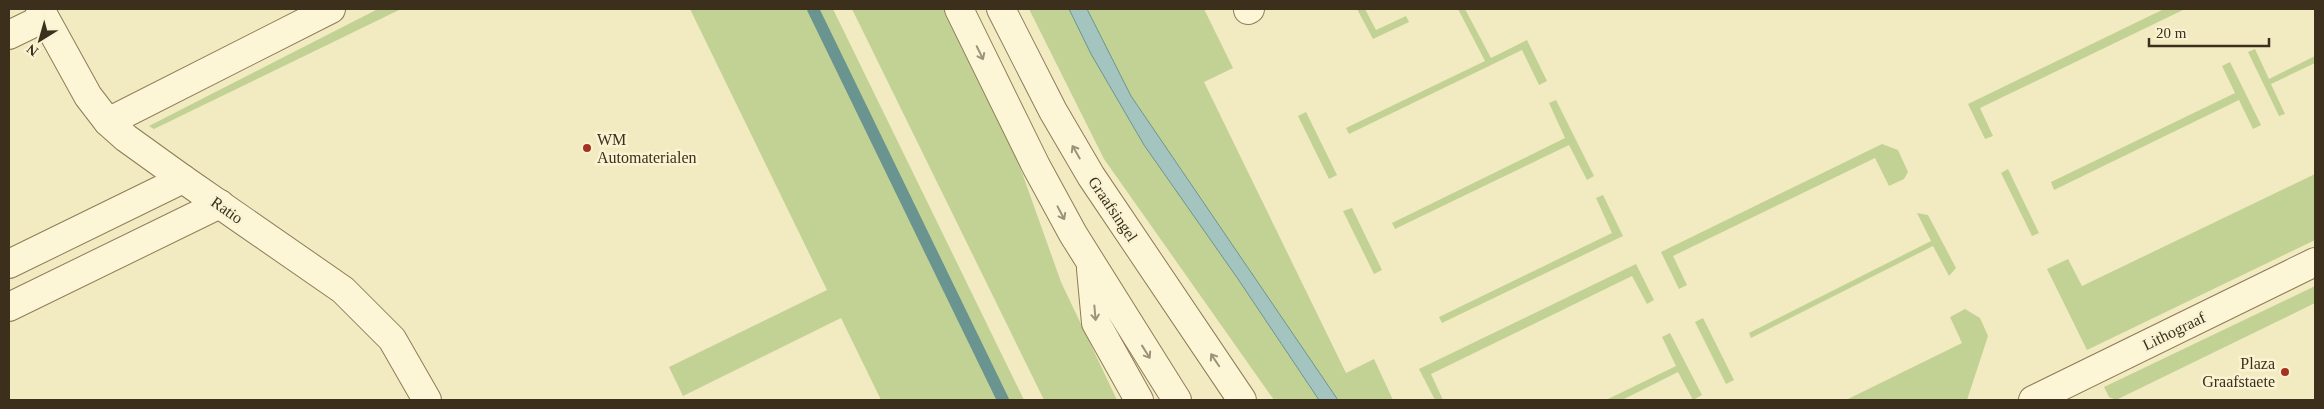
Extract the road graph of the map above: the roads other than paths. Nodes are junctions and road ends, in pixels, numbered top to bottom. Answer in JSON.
{"nodes":[{"id":1,"x":331,"y":9,"type":"edge"},
{"id":2,"x":959,"y":9,"type":"edge"},
{"id":3,"x":1001,"y":9,"type":"edge"},
{"id":4,"x":42,"y":14,"type":"edge"},
{"id":5,"x":9,"y":36,"type":"edge"},
{"id":6,"x":108,"y":122,"type":"junction"},
{"id":7,"x":183,"y":179,"type":"junction"},
{"id":8,"x":220,"y":204,"type":"junction"},
{"id":9,"x":2315,"y":262,"type":"edge"},
{"id":10,"x":9,"y":264,"type":"edge"},
{"id":11,"x":1091,"y":265,"type":"junction"},
{"id":12,"x":9,"y":307,"type":"edge"},
{"id":13,"x":427,"y":400,"type":"edge"},
{"id":14,"x":1139,"y":400,"type":"edge"},
{"id":15,"x":1177,"y":400,"type":"edge"},
{"id":16,"x":1242,"y":400,"type":"edge"},
{"id":17,"x":2033,"y":400,"type":"edge"}],
"edges":[{"from":1,"to":6,"type":"street"},
{"from":2,"to":11,"type":"street","one_way":true},
{"from":16,"to":3,"type":"street","name":"Graafsingel","one_way":true},
{"from":4,"to":5,"type":"street"},
{"from":4,"to":6,"type":"street","name":"Ratio"},
{"from":6,"to":7,"type":"street","name":"Ratio"},
{"from":7,"to":8,"type":"street","name":"Ratio"},
{"from":7,"to":10,"type":"street"},
{"from":8,"to":12,"type":"street"},
{"from":8,"to":13,"type":"street","name":"Ratio"},
{"from":9,"to":17,"type":"street","name":"Lithograaf"},
{"from":11,"to":14,"type":"street","one_way":true},
{"from":11,"to":15,"type":"street","one_way":true}]}
